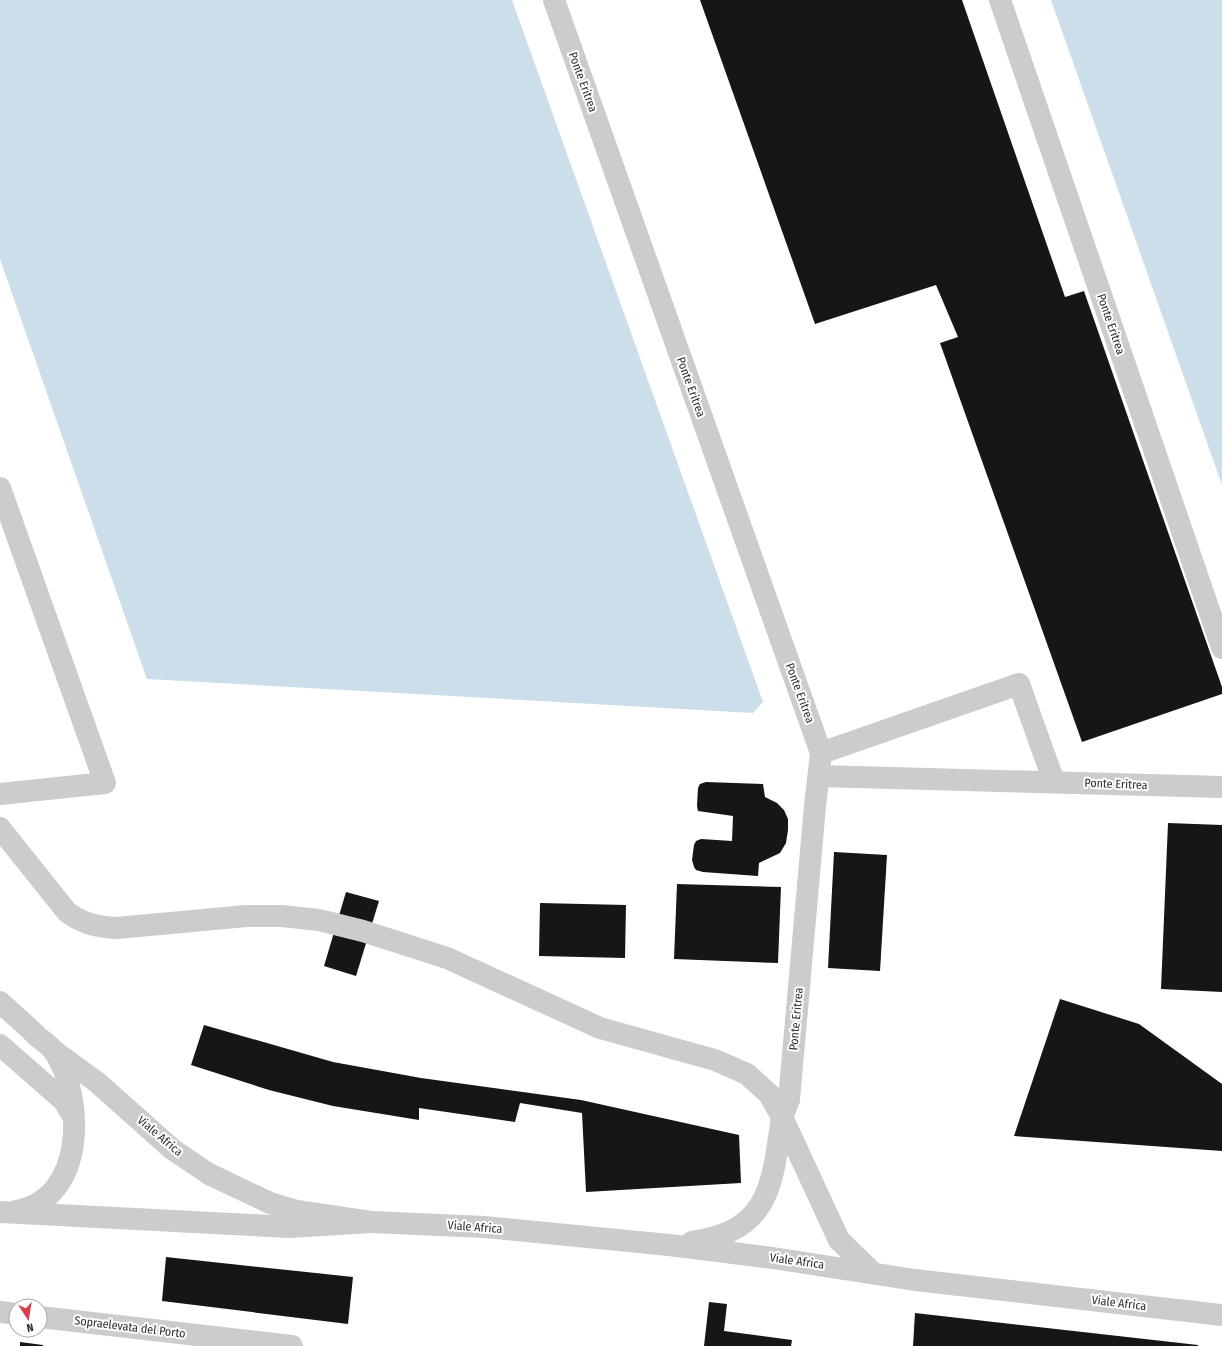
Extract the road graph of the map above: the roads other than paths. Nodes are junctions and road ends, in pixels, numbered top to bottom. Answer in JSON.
{"nodes":[{"id":1,"x":554,"y":0,"type":"edge"},
{"id":2,"x":1000,"y":0,"type":"edge"},
{"id":3,"x":0,"y":488,"type":"edge"},
{"id":4,"x":1222,"y":648,"type":"edge"},
{"id":5,"x":821,"y":753,"type":"junction"},
{"id":6,"x":819,"y":776,"type":"junction"},
{"id":7,"x":1054,"y":782,"type":"junction"},
{"id":8,"x":1222,"y":787,"type":"edge"},
{"id":9,"x":0,"y":794,"type":"edge"},
{"id":10,"x":0,"y":828,"type":"edge"},
{"id":11,"x":0,"y":1002,"type":"edge"},
{"id":12,"x":0,"y":1045,"type":"edge"},
{"id":13,"x":53,"y":1050,"type":"junction"},
{"id":14,"x":782,"y":1117,"type":"junction"},
{"id":15,"x":76,"y":1123,"type":"junction"},
{"id":16,"x":2,"y":1213,"type":"edge"},
{"id":17,"x":371,"y":1222,"type":"junction"},
{"id":18,"x":669,"y":1245,"type":"junction"},
{"id":19,"x":872,"y":1272,"type":"junction"},
{"id":20,"x":1222,"y":1315,"type":"edge"},
{"id":21,"x":48,"y":1318,"type":"edge"},
{"id":22,"x":292,"y":1346,"type":"edge"}],
"edges":[{"from":1,"to":5,"type":"street","name":"Ponte Eritrea"},
{"from":2,"to":4,"type":"street","name":"Ponte Eritrea"},
{"from":3,"to":9,"type":"street"},
{"from":5,"to":6,"type":"street","name":"Ponte Eritrea"},
{"from":5,"to":7,"type":"street"},
{"from":6,"to":7,"type":"street","name":"Ponte Eritrea"},
{"from":6,"to":14,"type":"street","name":"Ponte Eritrea"},
{"from":7,"to":8,"type":"street","name":"Ponte Eritrea"},
{"from":10,"to":14,"type":"street"},
{"from":11,"to":13,"type":"street","name":"Viale Africa"},
{"from":12,"to":15,"type":"street"},
{"from":13,"to":15,"type":"street"},
{"from":13,"to":17,"type":"street","name":"Viale Africa"},
{"from":14,"to":18,"type":"street","name":"Ponte Eritrea"},
{"from":14,"to":19,"type":"street"},
{"from":15,"to":16,"type":"street"},
{"from":16,"to":17,"type":"street","name":"Viale Africa"},
{"from":17,"to":18,"type":"street","name":"Viale Africa"},
{"from":18,"to":19,"type":"street","name":"Viale Africa"},
{"from":19,"to":20,"type":"street","name":"Viale Africa"},
{"from":21,"to":22,"type":"street","name":"Sopraelevata del Porto"}]}
